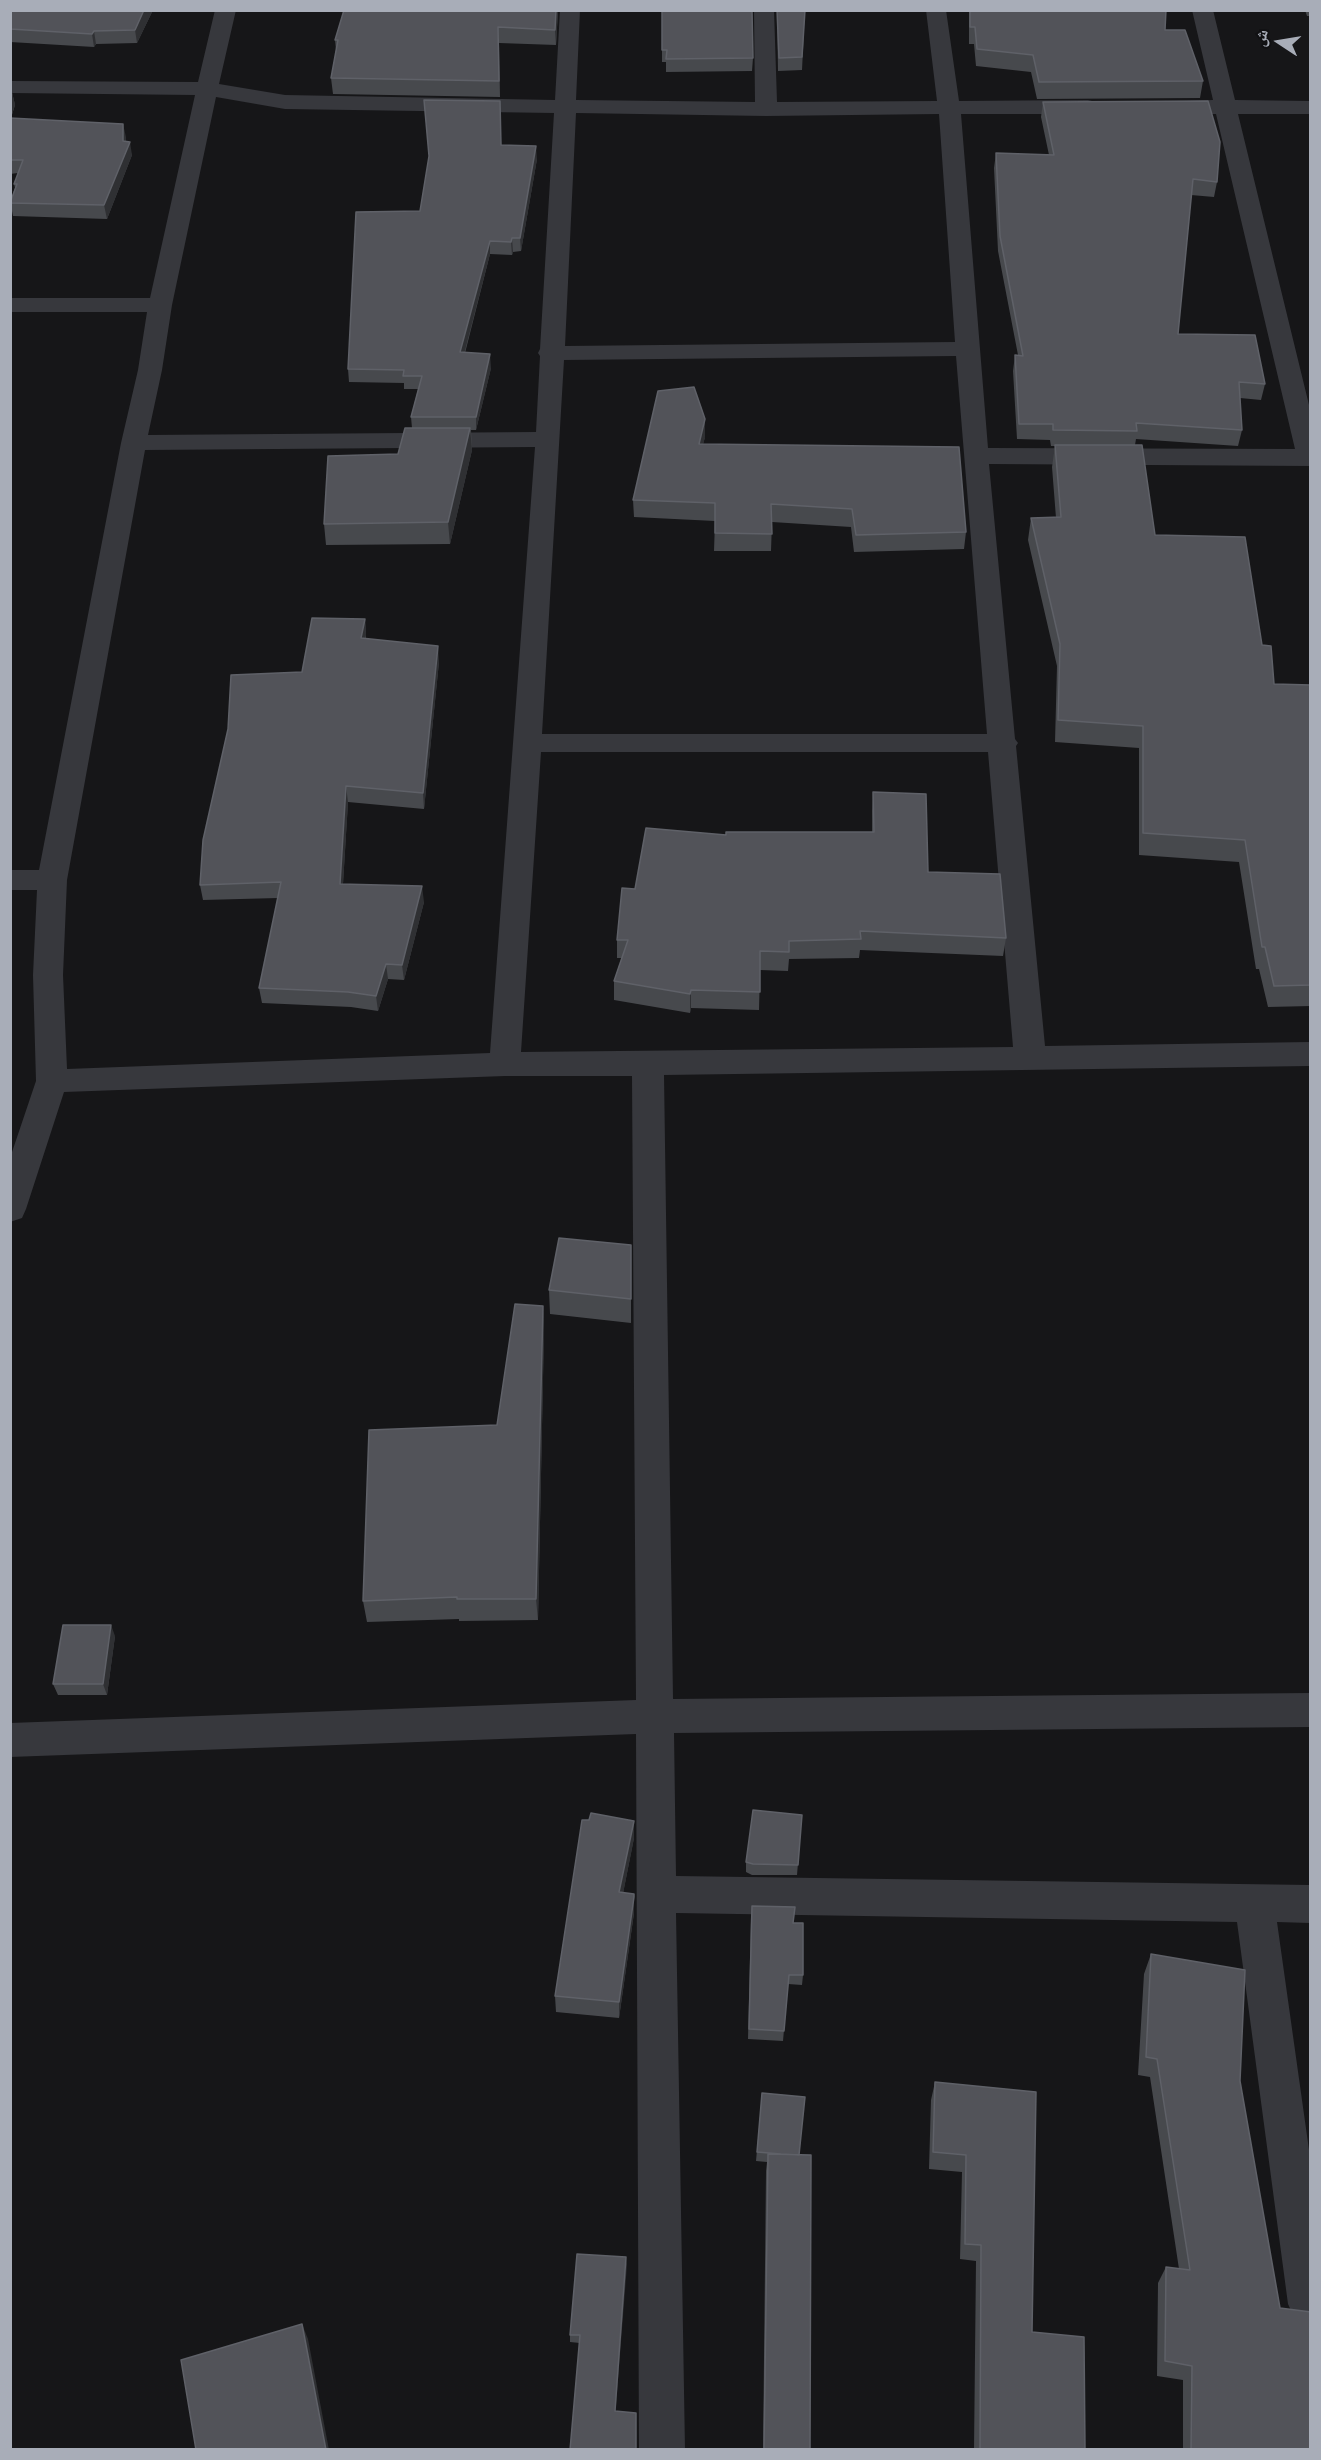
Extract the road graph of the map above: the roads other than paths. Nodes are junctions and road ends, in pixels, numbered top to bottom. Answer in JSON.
{"nodes":[{"id":1,"x":226,"y":10,"type":"edge"},
{"id":2,"x":570,"y":10,"type":"edge"},
{"id":3,"x":764,"y":10,"type":"edge"},
{"id":4,"x":936,"y":10,"type":"edge"},
{"id":5,"x":1202,"y":10,"type":"edge"},
{"id":6,"x":10,"y":87,"type":"edge"},
{"id":7,"x":207,"y":89,"type":"junction"},
{"id":8,"x":564,"y":105,"type":"junction"},
{"id":9,"x":949,"y":107,"type":"junction"},
{"id":10,"x":1111,"y":107,"type":"edge"},
{"id":11,"x":1146,"y":107,"type":"edge"},
{"id":12,"x":1227,"y":107,"type":"junction"},
{"id":13,"x":1311,"y":107,"type":"edge"},
{"id":14,"x":766,"y":109,"type":"junction"},
{"id":15,"x":10,"y":305,"type":"edge"},
{"id":16,"x":160,"y":305,"type":"junction"},
{"id":17,"x":968,"y":349,"type":"junction"},
{"id":18,"x":550,"y":353,"type":"junction"},
{"id":19,"x":548,"y":439,"type":"junction"},
{"id":20,"x":134,"y":443,"type":"junction"},
{"id":21,"x":976,"y":456,"type":"junction"},
{"id":22,"x":1310,"y":457,"type":"edge"},
{"id":23,"x":528,"y":743,"type":"junction"},
{"id":24,"x":1004,"y":743,"type":"junction"},
{"id":25,"x":10,"y":880,"type":"edge"},
{"id":26,"x":52,"y":880,"type":"junction"},
{"id":27,"x":1311,"y":1054,"type":"edge"},
{"id":28,"x":1030,"y":1058,"type":"junction"},
{"id":29,"x":505,"y":1064,"type":"junction"},
{"id":30,"x":648,"y":1064,"type":"junction"},
{"id":31,"x":52,"y":1081,"type":"junction"},
{"id":32,"x":10,"y":1209,"type":"edge"},
{"id":33,"x":1311,"y":1710,"type":"edge"},
{"id":34,"x":656,"y":1716,"type":"junction"},
{"id":35,"x":10,"y":1740,"type":"edge"},
{"id":36,"x":658,"y":1894,"type":"junction"},
{"id":37,"x":1254,"y":1904,"type":"junction"},
{"id":38,"x":1311,"y":1904,"type":"edge"},
{"id":39,"x":1311,"y":2304,"type":"edge"},
{"id":40,"x":662,"y":2450,"type":"edge"}],
"edges":[{"from":1,"to":7,"type":"street"},
{"from":2,"to":8,"type":"street"},
{"from":3,"to":14,"type":"street"},
{"from":4,"to":9,"type":"street"},
{"from":5,"to":12,"type":"street"},
{"from":6,"to":7,"type":"street"},
{"from":7,"to":8,"type":"street"},
{"from":7,"to":16,"type":"street"},
{"from":8,"to":14,"type":"street"},
{"from":8,"to":18,"type":"street"},
{"from":9,"to":10,"type":"street"},
{"from":9,"to":14,"type":"street"},
{"from":9,"to":17,"type":"street"},
{"from":11,"to":12,"type":"street"},
{"from":12,"to":13,"type":"street"},
{"from":12,"to":22,"type":"street"},
{"from":15,"to":16,"type":"street"},
{"from":16,"to":20,"type":"street"},
{"from":17,"to":18,"type":"street"},
{"from":17,"to":21,"type":"street"},
{"from":18,"to":19,"type":"street"},
{"from":19,"to":20,"type":"street"},
{"from":19,"to":23,"type":"street"},
{"from":20,"to":26,"type":"street"},
{"from":21,"to":22,"type":"street"},
{"from":21,"to":24,"type":"street"},
{"from":23,"to":24,"type":"street"},
{"from":23,"to":29,"type":"street"},
{"from":24,"to":28,"type":"street"},
{"from":25,"to":26,"type":"street"},
{"from":26,"to":31,"type":"street"},
{"from":27,"to":28,"type":"street"},
{"from":28,"to":30,"type":"street"},
{"from":29,"to":30,"type":"street"},
{"from":29,"to":31,"type":"street"},
{"from":30,"to":34,"type":"street"},
{"from":31,"to":32,"type":"street"},
{"from":33,"to":34,"type":"street"},
{"from":34,"to":35,"type":"street"},
{"from":34,"to":36,"type":"street"},
{"from":36,"to":37,"type":"street"},
{"from":36,"to":40,"type":"street"},
{"from":37,"to":38,"type":"street"},
{"from":37,"to":39,"type":"street"}]}
